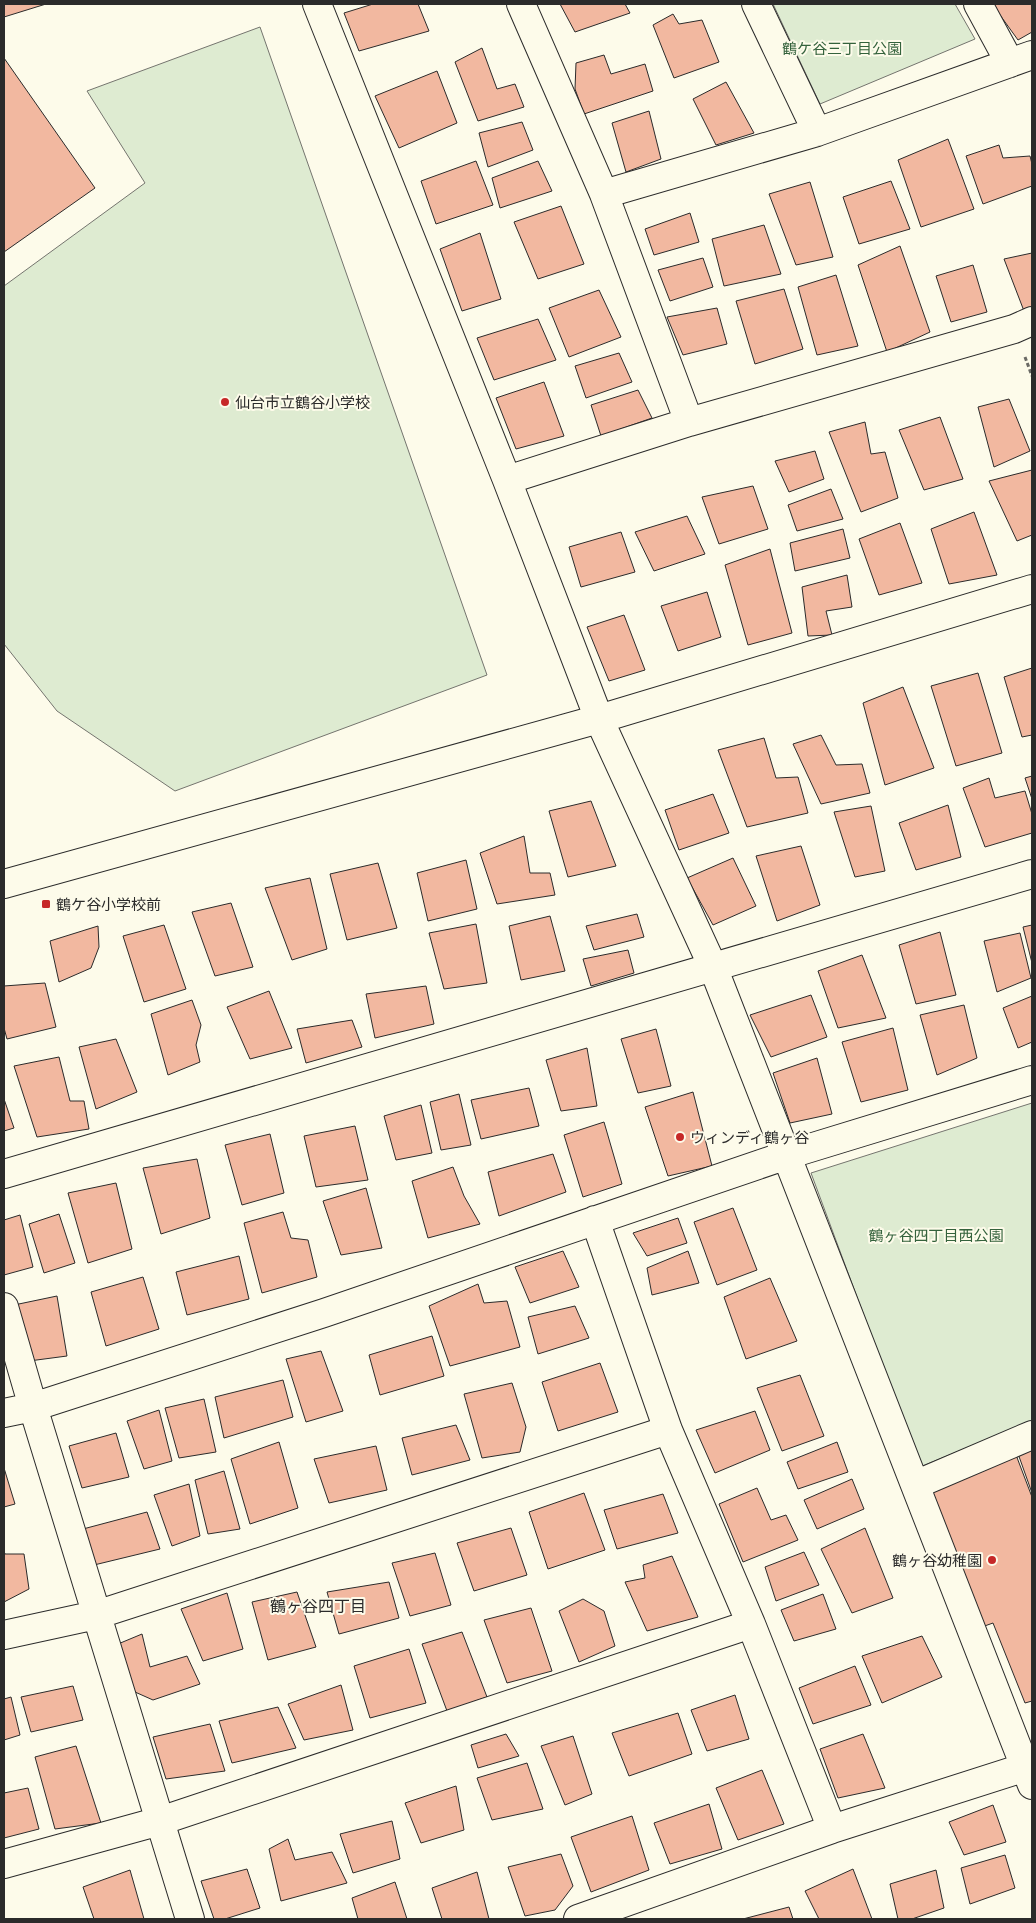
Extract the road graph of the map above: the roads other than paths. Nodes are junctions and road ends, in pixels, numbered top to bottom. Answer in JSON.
{"nodes":[{"id":1,"x":317,"y":4,"type":"edge"},
{"id":2,"x":521,"y":4,"type":"edge"},
{"id":3,"x":756,"y":4,"type":"edge"},
{"id":4,"x":978,"y":4,"type":"edge"},
{"id":5,"x":1021,"y":59,"type":"edge"},
{"id":6,"x":817,"y":132,"type":"junction"},
{"id":7,"x":604,"y":194,"type":"junction"},
{"id":8,"x":1032,"y":321,"type":"edge"},
{"id":9,"x":689,"y":422,"type":"junction"},
{"id":10,"x":507,"y":480,"type":"junction"},
{"id":11,"x":1032,"y":589,"type":"edge"},
{"id":12,"x":599,"y":719,"type":"junction"},
{"id":13,"x":1032,"y":874,"type":"edge"},
{"id":14,"x":4,"y":884,"type":"edge"},
{"id":15,"x":714,"y":967,"type":"junction"},
{"id":16,"x":1032,"y":1080,"type":"edge"},
{"id":17,"x":786,"y":1155,"type":"junction"},
{"id":18,"x":4,"y":1174,"type":"edge"},
{"id":19,"x":595,"y":1220,"type":"junction"},
{"id":20,"x":4,"y":1308,"type":"edge"},
{"id":21,"x":33,"y":1407,"type":"junction"},
{"id":22,"x":4,"y":1413,"type":"edge"},
{"id":23,"x":668,"y":1430,"type":"junction"},
{"id":24,"x":1032,"y":1435,"type":"edge"},
{"id":25,"x":915,"y":1484,"type":"junction"},
{"id":26,"x":96,"y":1615,"type":"junction"},
{"id":27,"x":751,"y":1624,"type":"junction"},
{"id":28,"x":4,"y":1635,"type":"edge"},
{"id":29,"x":1030,"y":1772,"type":"edge"},
{"id":30,"x":160,"y":1821,"type":"junction"},
{"id":31,"x":832,"y":1829,"type":"junction"},
{"id":32,"x":4,"y":1864,"type":"edge"},
{"id":33,"x":190,"y":1919,"type":"edge"},
{"id":34,"x":578,"y":1919,"type":"edge"}],
"edges":[{"from":1,"to":10,"type":"street"},
{"from":2,"to":7,"type":"street"},
{"from":3,"to":6,"type":"street"},
{"from":4,"to":5,"type":"street"},
{"from":5,"to":6,"type":"street"},
{"from":6,"to":7,"type":"street"},
{"from":7,"to":9,"type":"street"},
{"from":8,"to":9,"type":"street"},
{"from":9,"to":10,"type":"street"},
{"from":10,"to":12,"type":"street"},
{"from":11,"to":12,"type":"street"},
{"from":12,"to":14,"type":"street"},
{"from":12,"to":15,"type":"street"},
{"from":13,"to":15,"type":"street"},
{"from":15,"to":17,"type":"street"},
{"from":15,"to":18,"type":"street"},
{"from":16,"to":17,"type":"street"},
{"from":17,"to":19,"type":"street"},
{"from":17,"to":25,"type":"street"},
{"from":19,"to":21,"type":"street"},
{"from":19,"to":23,"type":"street"},
{"from":20,"to":21,"type":"street"},
{"from":21,"to":22,"type":"street"},
{"from":21,"to":26,"type":"street"},
{"from":23,"to":26,"type":"street"},
{"from":23,"to":27,"type":"street"},
{"from":24,"to":25,"type":"street"},
{"from":25,"to":29,"type":"street"},
{"from":26,"to":28,"type":"street"},
{"from":26,"to":30,"type":"street"},
{"from":27,"to":30,"type":"street"},
{"from":27,"to":31,"type":"street"},
{"from":29,"to":31,"type":"street"},
{"from":30,"to":32,"type":"street"},
{"from":30,"to":33,"type":"street"},
{"from":31,"to":34,"type":"street"}]}
